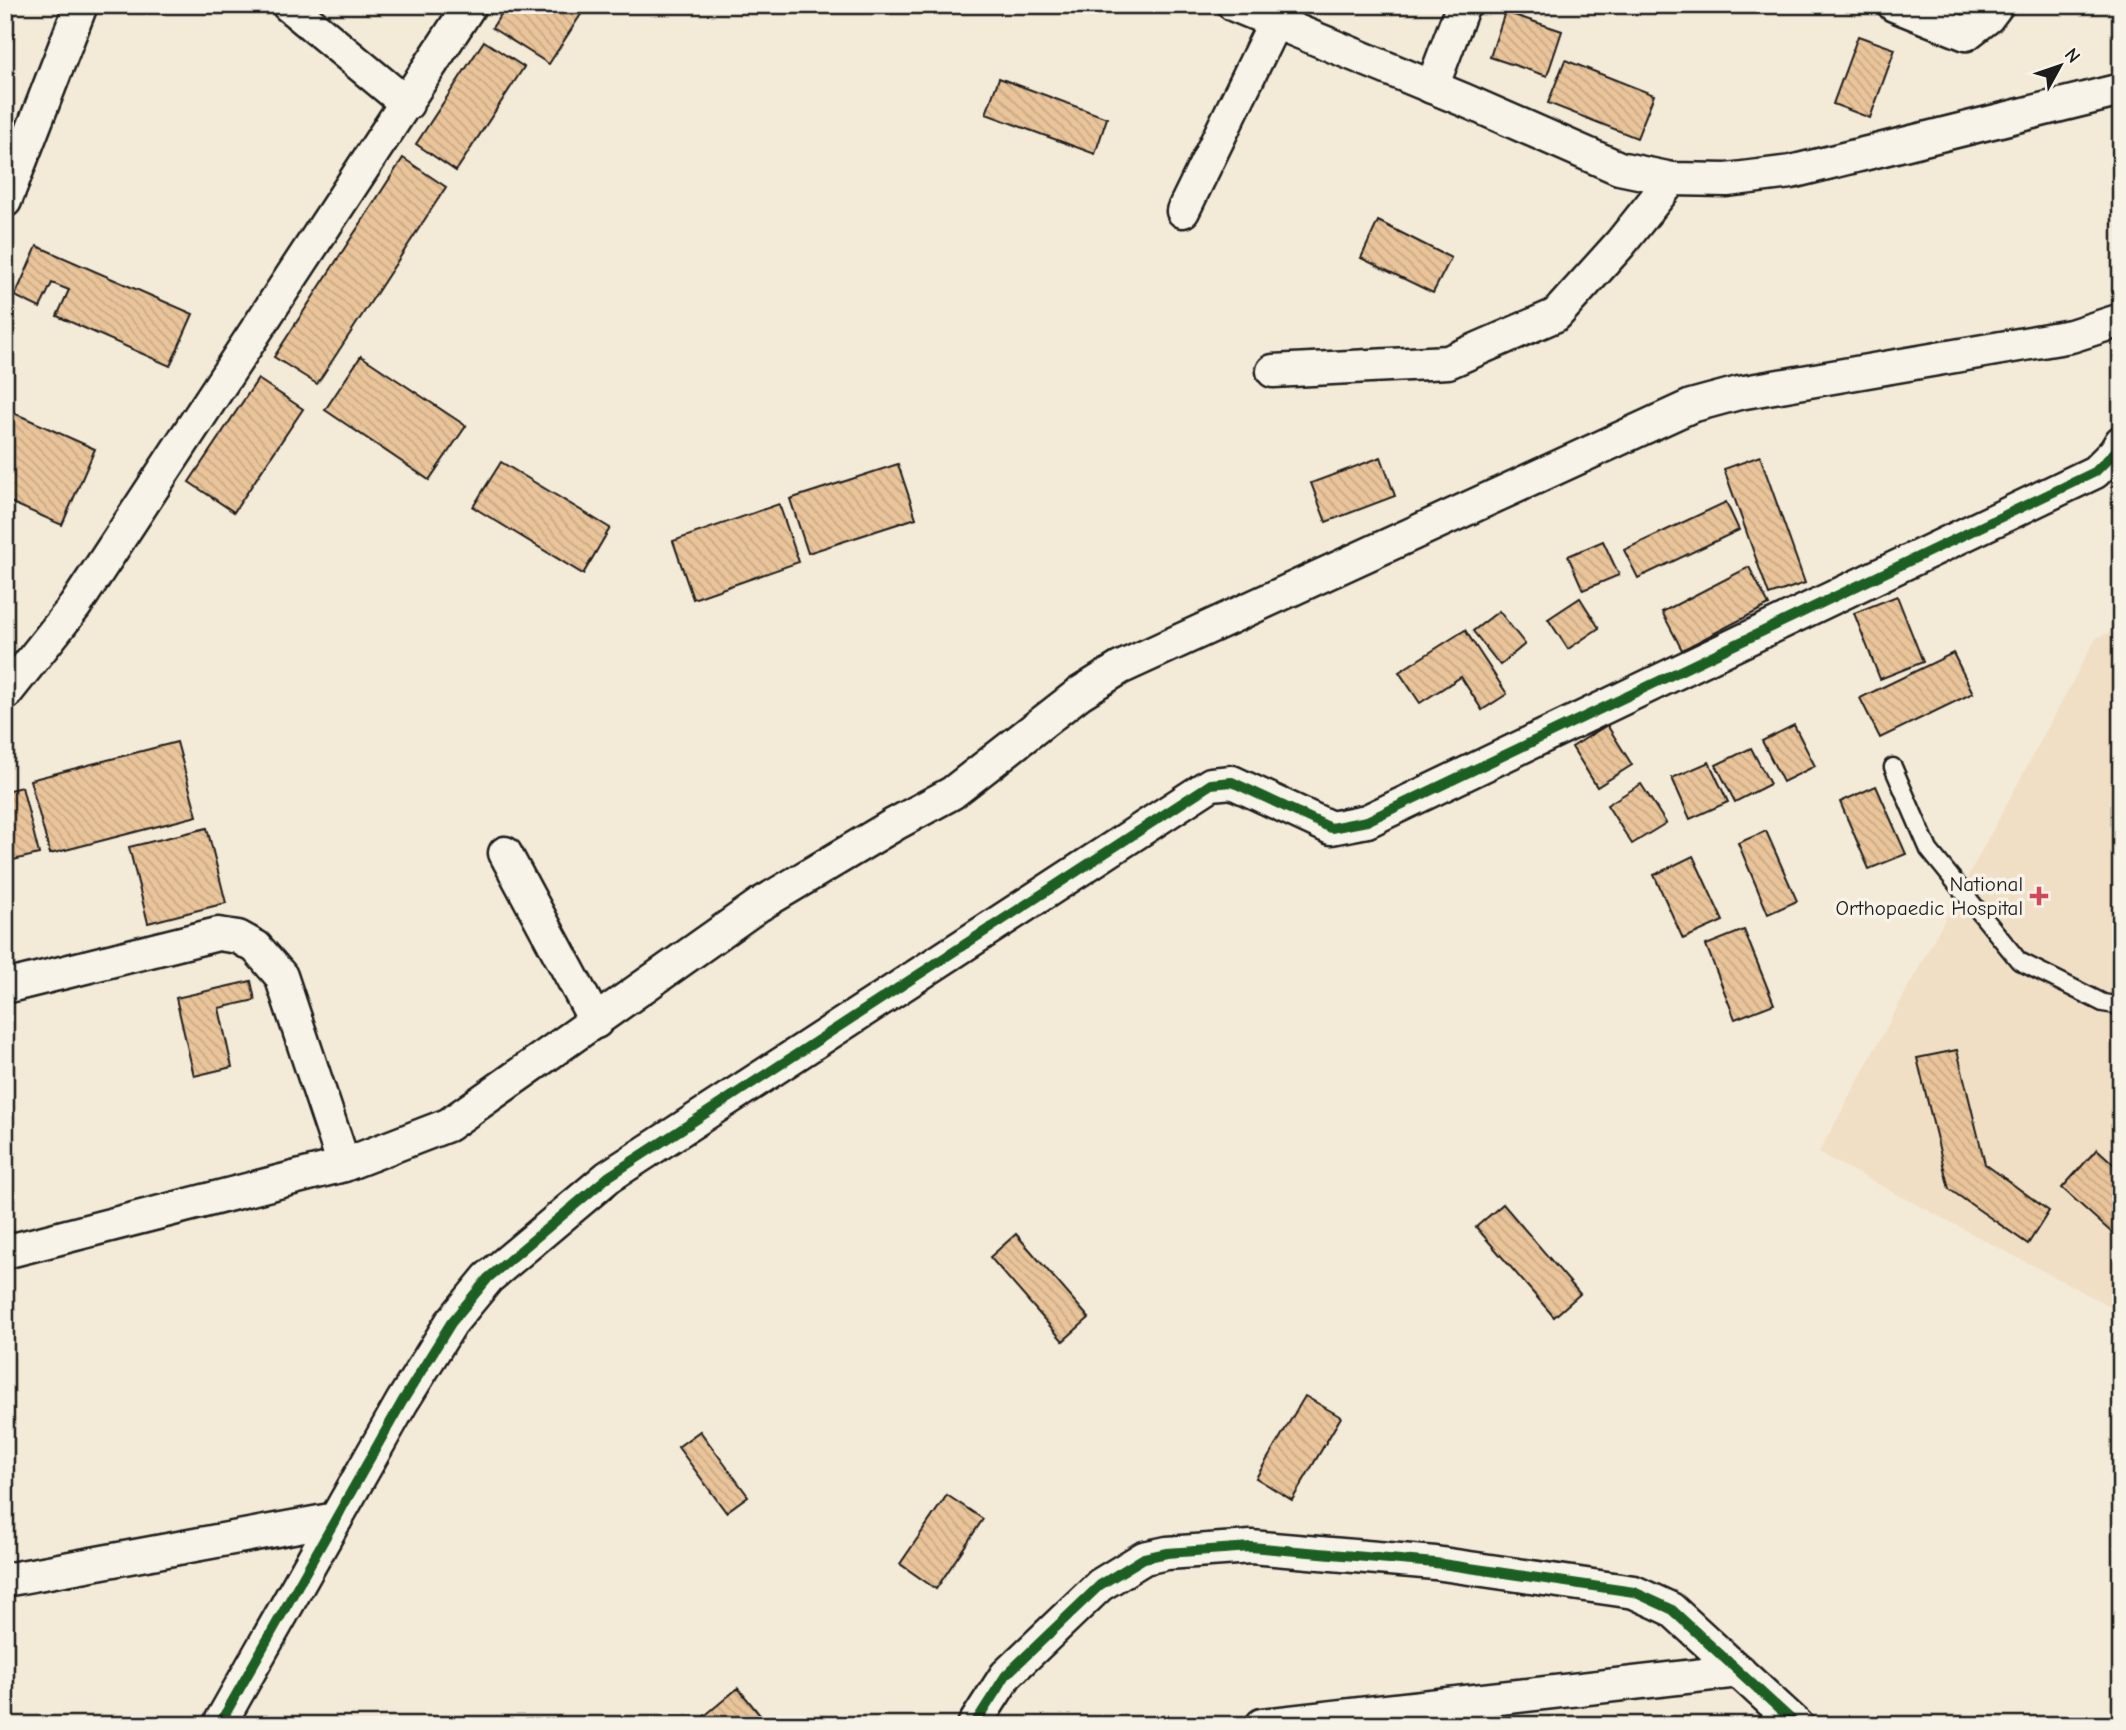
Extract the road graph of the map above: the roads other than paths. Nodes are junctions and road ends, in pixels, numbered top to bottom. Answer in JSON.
{"nodes":[{"id":1,"x":80,"y":5,"type":"edge"},
{"id":2,"x":288,"y":5,"type":"edge"},
{"id":3,"x":470,"y":5,"type":"edge"},
{"id":4,"x":1234,"y":5,"type":"edge"},
{"id":5,"x":1463,"y":5,"type":"edge"},
{"id":6,"x":1894,"y":5,"type":"edge"},
{"id":7,"x":1997,"y":5,"type":"edge"},
{"id":8,"x":1275,"y":22,"type":"junction"},
{"id":9,"x":1432,"y":87,"type":"junction"},
{"id":10,"x":2121,"y":90,"type":"edge"},
{"id":11,"x":407,"y":104,"type":"junction"},
{"id":12,"x":1672,"y":179,"type":"junction"},
{"id":13,"x":5,"y":201,"type":"edge"},
{"id":14,"x":1183,"y":211,"type":"dead end"},
{"id":15,"x":2121,"y":320,"type":"edge"},
{"id":16,"x":1273,"y":371,"type":"dead end"},
{"id":17,"x":2121,"y":442,"type":"edge"},
{"id":18,"x":5,"y":694,"type":"edge"},
{"id":19,"x":1893,"y":767,"type":"dead end"},
{"id":20,"x":505,"y":853,"type":"dead end"},
{"id":21,"x":5,"y":987,"type":"edge"},
{"id":22,"x":2121,"y":1006,"type":"edge"},
{"id":23,"x":596,"y":1022,"type":"junction"},
{"id":24,"x":344,"y":1165,"type":"junction"},
{"id":25,"x":5,"y":1252,"type":"edge"},
{"id":26,"x":336,"y":1519,"type":"junction"},
{"id":27,"x":5,"y":1580,"type":"edge"},
{"id":28,"x":1739,"y":1671,"type":"junction"},
{"id":29,"x":219,"y":1725,"type":"edge"},
{"id":30,"x":974,"y":1725,"type":"edge"},
{"id":31,"x":1262,"y":1725,"type":"edge"},
{"id":32,"x":1797,"y":1725,"type":"edge"}],
"edges":[{"from":1,"to":13,"type":"street"},
{"from":2,"to":11,"type":"street"},
{"from":3,"to":11,"type":"street"},
{"from":4,"to":8,"type":"street"},
{"from":5,"to":9,"type":"street"},
{"from":6,"to":7,"type":"street"},
{"from":8,"to":9,"type":"street"},
{"from":8,"to":14,"type":"street"},
{"from":9,"to":12,"type":"street"},
{"from":10,"to":12,"type":"street"},
{"from":11,"to":18,"type":"street"},
{"from":12,"to":16,"type":"street"},
{"from":15,"to":23,"type":"street"},
{"from":17,"to":26,"type":"street"},
{"from":19,"to":22,"type":"lane"},
{"from":20,"to":23,"type":"street"},
{"from":21,"to":24,"type":"street"},
{"from":23,"to":24,"type":"street"},
{"from":24,"to":25,"type":"street"},
{"from":26,"to":27,"type":"street"},
{"from":26,"to":29,"type":"street"},
{"from":28,"to":30,"type":"street"},
{"from":28,"to":31,"type":"street"},
{"from":28,"to":32,"type":"street"}]}
